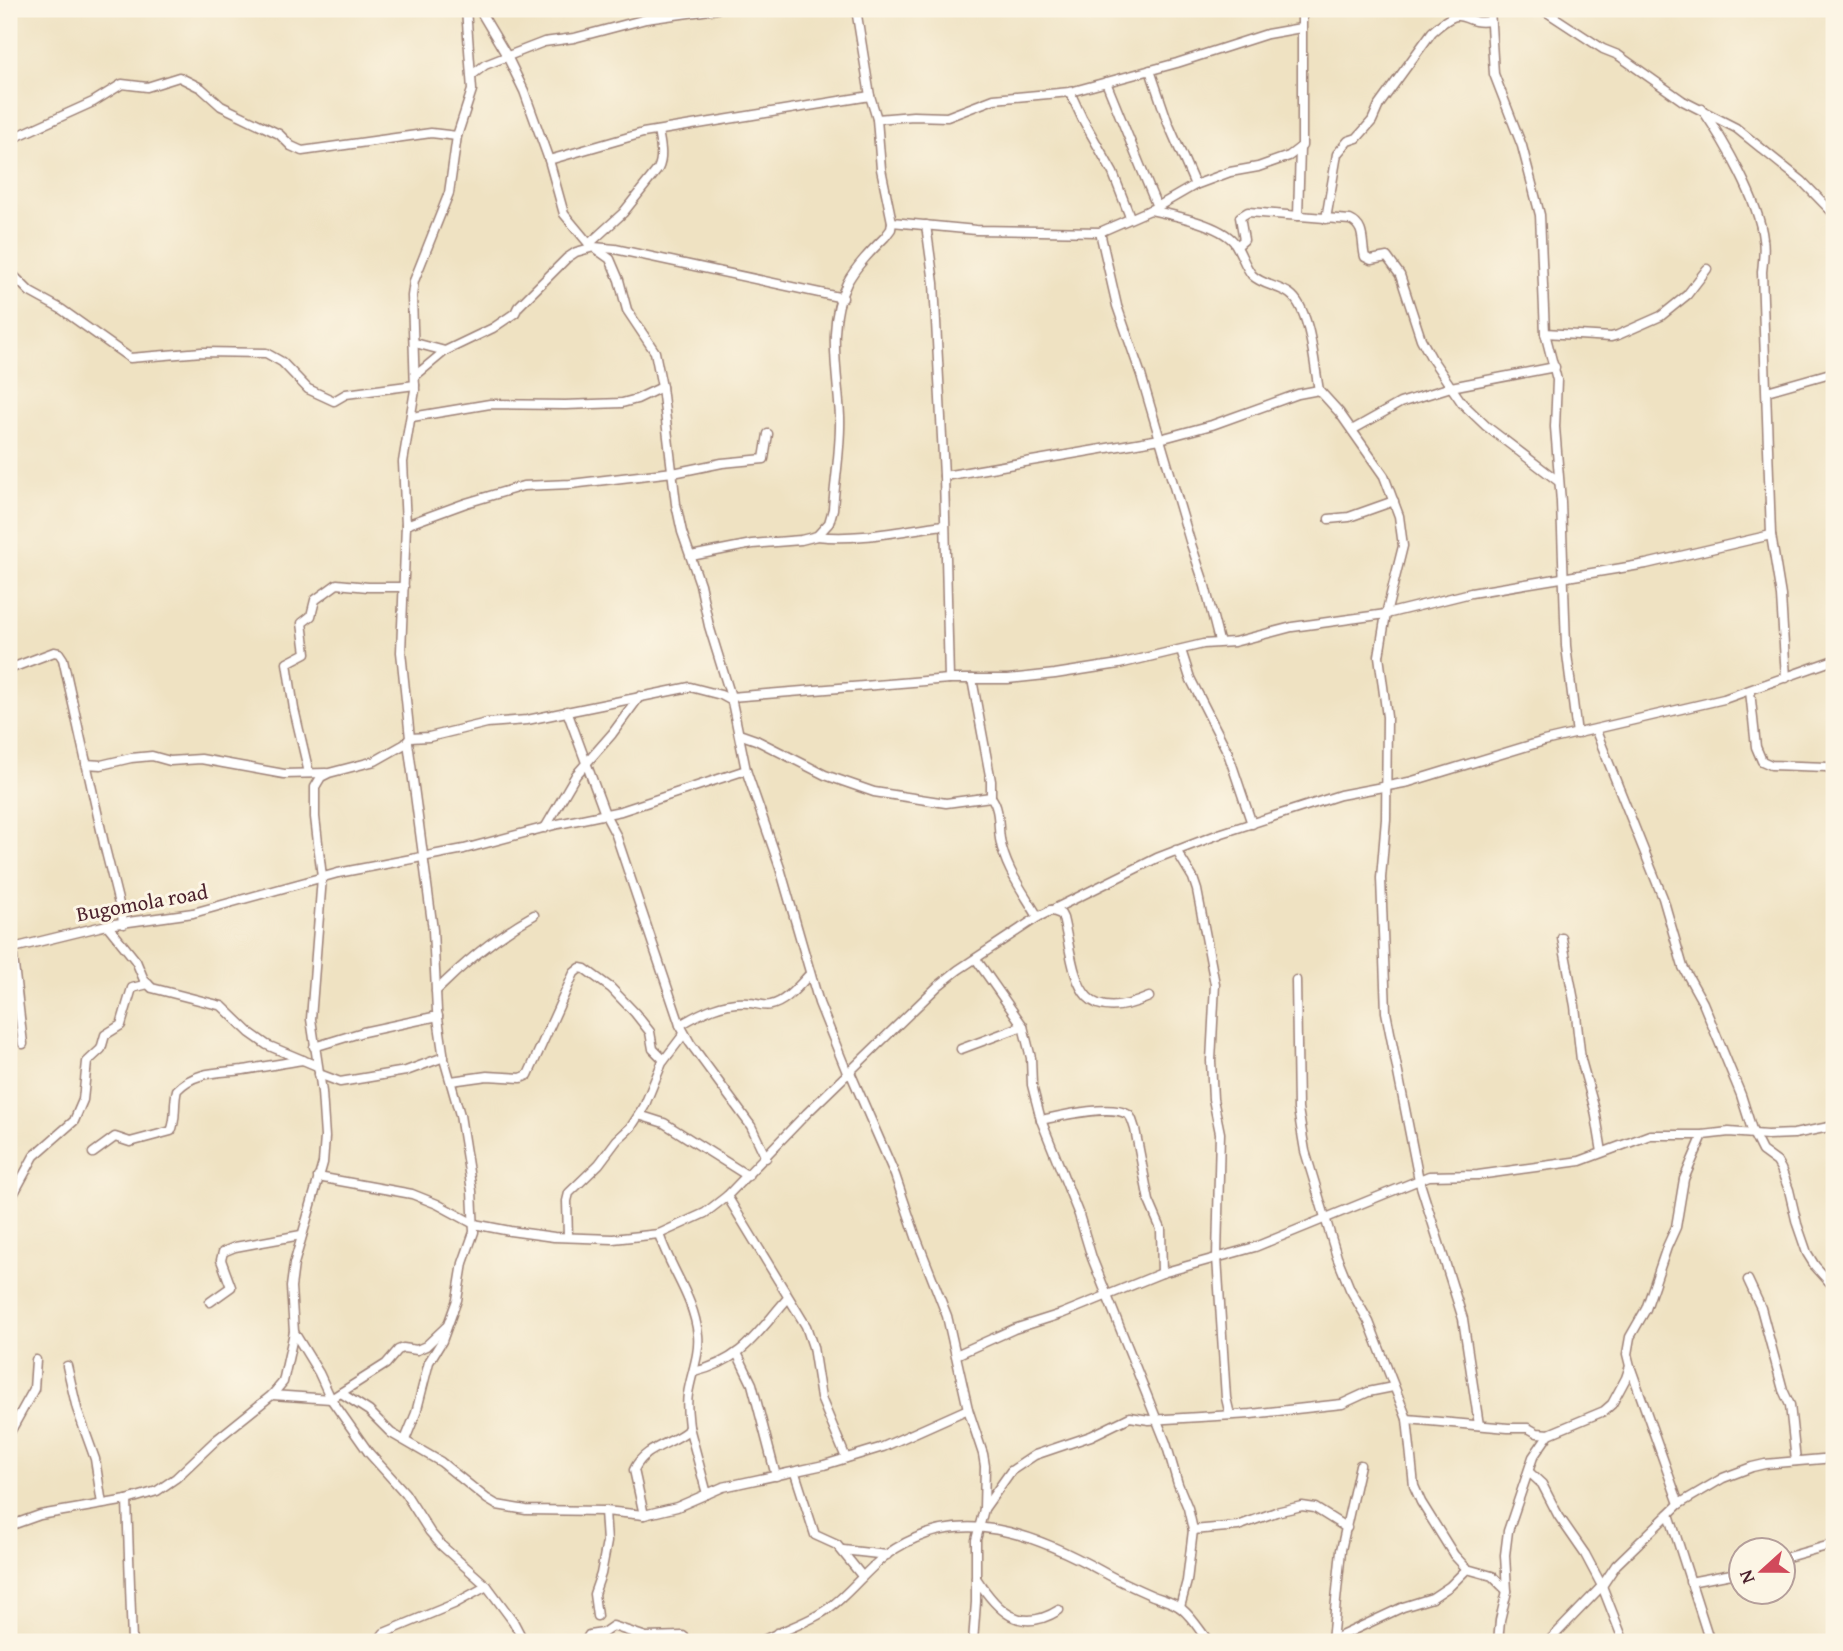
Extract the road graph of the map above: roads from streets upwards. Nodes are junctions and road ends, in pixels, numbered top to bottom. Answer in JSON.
{"nodes":[{"id":1,"x":466,"y":9,"type":"edge"},
{"id":2,"x":479,"y":9,"type":"edge"},
{"id":3,"x":717,"y":9,"type":"edge"},
{"id":4,"x":856,"y":9,"type":"edge"},
{"id":5,"x":1302,"y":9,"type":"edge"},
{"id":6,"x":1490,"y":9,"type":"edge"},
{"id":7,"x":1542,"y":9,"type":"edge"},
{"id":8,"x":1490,"y":21,"type":"junction"},
{"id":9,"x":1301,"y":28,"type":"junction"},
{"id":10,"x":507,"y":56,"type":"junction"},
{"id":11,"x":1150,"y":70,"type":"junction"},
{"id":12,"x":472,"y":75,"type":"junction"},
{"id":13,"x":1106,"y":82,"type":"junction"},
{"id":14,"x":1070,"y":92,"type":"junction"},
{"id":15,"x":870,"y":96,"type":"junction"},
{"id":16,"x":1702,"y":109,"type":"junction"},
{"id":17,"x":877,"y":119,"type":"junction"},
{"id":18,"x":658,"y":131,"type":"junction"},
{"id":19,"x":457,"y":136,"type":"junction"},
{"id":20,"x":9,"y":140,"type":"edge"},
{"id":21,"x":1300,"y":148,"type":"junction"},
{"id":22,"x":549,"y":160,"type":"junction"},
{"id":23,"x":1195,"y":186,"type":"junction"},
{"id":24,"x":1154,"y":208,"type":"junction"},
{"id":25,"x":1834,"y":214,"type":"edge"},
{"id":26,"x":1298,"y":216,"type":"junction"},
{"id":27,"x":1130,"y":217,"type":"junction"},
{"id":28,"x":1326,"y":219,"type":"junction"},
{"id":29,"x":892,"y":222,"type":"junction"},
{"id":30,"x":926,"y":225,"type":"junction"},
{"id":31,"x":1100,"y":232,"type":"junction"},
{"id":32,"x":591,"y":245,"type":"junction"},
{"id":33,"x":1237,"y":246,"type":"junction"},
{"id":34,"x":1707,"y":269,"type":"dead end"},
{"id":35,"x":9,"y":271,"type":"edge"},
{"id":36,"x":843,"y":298,"type":"junction"},
{"id":37,"x":1545,"y":333,"type":"junction"},
{"id":38,"x":415,"y":343,"type":"junction"},
{"id":39,"x":445,"y":351,"type":"junction"},
{"id":40,"x":1555,"y":367,"type":"junction"},
{"id":41,"x":1834,"y":372,"type":"edge"},
{"id":42,"x":415,"y":380,"type":"junction"},
{"id":43,"x":662,"y":387,"type":"junction"},
{"id":44,"x":1451,"y":387,"type":"junction"},
{"id":45,"x":1319,"y":390,"type":"junction"},
{"id":46,"x":1767,"y":391,"type":"junction"},
{"id":47,"x":412,"y":417,"type":"junction"},
{"id":48,"x":1352,"y":430,"type":"junction"},
{"id":49,"x":768,"y":434,"type":"dead end"},
{"id":50,"x":1160,"y":439,"type":"junction"},
{"id":51,"x":673,"y":472,"type":"junction"},
{"id":52,"x":944,"y":476,"type":"junction"},
{"id":53,"x":1558,"y":481,"type":"junction"},
{"id":54,"x":1394,"y":501,"type":"junction"},
{"id":55,"x":1329,"y":519,"type":"dead end"},
{"id":56,"x":406,"y":524,"type":"junction"},
{"id":57,"x":944,"y":524,"type":"junction"},
{"id":58,"x":817,"y":536,"type":"junction"},
{"id":59,"x":1771,"y":536,"type":"junction"},
{"id":60,"x":691,"y":556,"type":"junction"},
{"id":61,"x":1563,"y":579,"type":"junction"},
{"id":62,"x":404,"y":587,"type":"junction"},
{"id":63,"x":1386,"y":614,"type":"junction"},
{"id":64,"x":1219,"y":641,"type":"junction"},
{"id":65,"x":1181,"y":650,"type":"junction"},
{"id":66,"x":1834,"y":660,"type":"edge"},
{"id":67,"x":9,"y":668,"type":"edge"},
{"id":68,"x":1786,"y":678,"type":"junction"},
{"id":69,"x":949,"y":679,"type":"junction"},
{"id":70,"x":972,"y":679,"type":"junction"},
{"id":71,"x":1750,"y":691,"type":"junction"},
{"id":72,"x":639,"y":696,"type":"junction"},
{"id":73,"x":731,"y":699,"type":"junction"},
{"id":74,"x":567,"y":711,"type":"junction"},
{"id":75,"x":1596,"y":731,"type":"junction"},
{"id":76,"x":739,"y":734,"type":"junction"},
{"id":77,"x":1577,"y":734,"type":"junction"},
{"id":78,"x":409,"y":740,"type":"junction"},
{"id":79,"x":86,"y":764,"type":"junction"},
{"id":80,"x":586,"y":764,"type":"junction"},
{"id":81,"x":746,"y":770,"type":"junction"},
{"id":82,"x":1834,"y":772,"type":"edge"},
{"id":83,"x":309,"y":773,"type":"junction"},
{"id":84,"x":328,"y":773,"type":"junction"},
{"id":85,"x":1385,"y":786,"type":"junction"},
{"id":86,"x":991,"y":797,"type":"junction"},
{"id":87,"x":605,"y":814,"type":"junction"},
{"id":88,"x":1252,"y":824,"type":"junction"},
{"id":89,"x":545,"y":828,"type":"junction"},
{"id":90,"x":1175,"y":850,"type":"junction"},
{"id":91,"x":423,"y":857,"type":"junction"},
{"id":92,"x":322,"y":877,"type":"junction"},
{"id":93,"x":1050,"y":910,"type":"junction"},
{"id":94,"x":534,"y":915,"type":"dead end"},
{"id":95,"x":1038,"y":917,"type":"junction"},
{"id":96,"x":124,"y":924,"type":"junction"},
{"id":97,"x":107,"y":925,"type":"junction"},
{"id":98,"x":1562,"y":938,"type":"dead end"},
{"id":99,"x":11,"y":948,"type":"edge"},
{"id":100,"x":976,"y":959,"type":"junction"},
{"id":101,"x":810,"y":974,"type":"junction"},
{"id":102,"x":1296,"y":980,"type":"dead end"},
{"id":103,"x":148,"y":984,"type":"junction"},
{"id":104,"x":436,"y":991,"type":"junction"},
{"id":105,"x":1149,"y":997,"type":"dead end"},
{"id":106,"x":438,"y":1016,"type":"junction"},
{"id":107,"x":680,"y":1025,"type":"junction"},
{"id":108,"x":1023,"y":1026,"type":"junction"},
{"id":109,"x":684,"y":1034,"type":"junction"},
{"id":110,"x":23,"y":1044,"type":"dead end"},
{"id":111,"x":314,"y":1047,"type":"junction"},
{"id":112,"x":961,"y":1049,"type":"dead end"},
{"id":113,"x":444,"y":1057,"type":"junction"},
{"id":114,"x":303,"y":1060,"type":"junction"},
{"id":115,"x":664,"y":1060,"type":"junction"},
{"id":116,"x":318,"y":1070,"type":"junction"},
{"id":117,"x":849,"y":1073,"type":"junction"},
{"id":118,"x":451,"y":1081,"type":"junction"},
{"id":119,"x":639,"y":1115,"type":"junction"},
{"id":120,"x":1041,"y":1120,"type":"junction"},
{"id":121,"x":1834,"y":1126,"type":"edge"},
{"id":122,"x":1753,"y":1133,"type":"junction"},
{"id":123,"x":1703,"y":1135,"type":"junction"},
{"id":124,"x":1602,"y":1152,"type":"junction"},
{"id":125,"x":93,"y":1153,"type":"dead end"},
{"id":126,"x":766,"y":1158,"type":"junction"},
{"id":127,"x":748,"y":1176,"type":"junction"},
{"id":128,"x":318,"y":1177,"type":"junction"},
{"id":129,"x":1419,"y":1180,"type":"junction"},
{"id":130,"x":727,"y":1196,"type":"junction"},
{"id":131,"x":9,"y":1202,"type":"edge"},
{"id":132,"x":1325,"y":1220,"type":"junction"},
{"id":133,"x":474,"y":1224,"type":"junction"},
{"id":134,"x":659,"y":1234,"type":"junction"},
{"id":135,"x":301,"y":1235,"type":"junction"},
{"id":136,"x":568,"y":1237,"type":"junction"},
{"id":137,"x":1217,"y":1257,"type":"junction"},
{"id":138,"x":1162,"y":1273,"type":"junction"},
{"id":139,"x":1748,"y":1280,"type":"dead end"},
{"id":140,"x":1834,"y":1287,"type":"edge"},
{"id":141,"x":1108,"y":1296,"type":"junction"},
{"id":142,"x":788,"y":1298,"type":"junction"},
{"id":143,"x":210,"y":1302,"type":"dead end"},
{"id":144,"x":448,"y":1325,"type":"junction"},
{"id":145,"x":294,"y":1332,"type":"junction"},
{"id":146,"x":737,"y":1353,"type":"junction"},
{"id":147,"x":956,"y":1355,"type":"junction"},
{"id":148,"x":36,"y":1360,"type":"dead end"},
{"id":149,"x":67,"y":1366,"type":"dead end"},
{"id":150,"x":1630,"y":1366,"type":"junction"},
{"id":151,"x":694,"y":1372,"type":"junction"},
{"id":152,"x":1393,"y":1387,"type":"junction"},
{"id":153,"x":341,"y":1393,"type":"junction"},
{"id":154,"x":272,"y":1395,"type":"junction"},
{"id":155,"x":331,"y":1399,"type":"junction"},
{"id":156,"x":968,"y":1409,"type":"junction"},
{"id":157,"x":1230,"y":1415,"type":"junction"},
{"id":158,"x":1407,"y":1419,"type":"junction"},
{"id":159,"x":1156,"y":1420,"type":"junction"},
{"id":160,"x":1479,"y":1424,"type":"junction"},
{"id":161,"x":689,"y":1427,"type":"junction"},
{"id":162,"x":9,"y":1434,"type":"edge"},
{"id":163,"x":1549,"y":1434,"type":"junction"},
{"id":164,"x":404,"y":1440,"type":"junction"},
{"id":165,"x":846,"y":1458,"type":"junction"},
{"id":166,"x":1834,"y":1458,"type":"edge"},
{"id":167,"x":1796,"y":1461,"type":"junction"},
{"id":168,"x":1360,"y":1465,"type":"dead end"},
{"id":169,"x":1529,"y":1472,"type":"junction"},
{"id":170,"x":795,"y":1473,"type":"junction"},
{"id":171,"x":776,"y":1476,"type":"junction"},
{"id":172,"x":706,"y":1494,"type":"junction"},
{"id":173,"x":127,"y":1500,"type":"junction"},
{"id":174,"x":102,"y":1504,"type":"junction"},
{"id":175,"x":1679,"y":1504,"type":"junction"},
{"id":176,"x":984,"y":1509,"type":"junction"},
{"id":177,"x":606,"y":1511,"type":"junction"},
{"id":178,"x":1669,"y":1514,"type":"junction"},
{"id":179,"x":643,"y":1515,"type":"junction"},
{"id":180,"x":9,"y":1526,"type":"edge"},
{"id":181,"x":978,"y":1526,"type":"junction"},
{"id":182,"x":1347,"y":1528,"type":"junction"},
{"id":183,"x":1193,"y":1530,"type":"junction"},
{"id":184,"x":1834,"y":1544,"type":"edge"},
{"id":185,"x":843,"y":1550,"type":"junction"},
{"id":186,"x":1798,"y":1554,"type":"edge"},
{"id":187,"x":887,"y":1555,"type":"junction"},
{"id":188,"x":1468,"y":1569,"type":"junction"},
{"id":189,"x":1728,"y":1574,"type":"edge"},
{"id":190,"x":862,"y":1576,"type":"junction"},
{"id":191,"x":976,"y":1578,"type":"junction"},
{"id":192,"x":1690,"y":1581,"type":"junction"},
{"id":193,"x":487,"y":1586,"type":"junction"},
{"id":194,"x":1602,"y":1586,"type":"junction"},
{"id":195,"x":1507,"y":1591,"type":"junction"},
{"id":196,"x":1180,"y":1607,"type":"junction"},
{"id":197,"x":1059,"y":1610,"type":"dead end"},
{"id":198,"x":597,"y":1616,"type":"dead end"},
{"id":199,"x":777,"y":1633,"type":"junction"},
{"id":200,"x":132,"y":1642,"type":"edge"},
{"id":201,"x":381,"y":1642,"type":"edge"},
{"id":202,"x":524,"y":1642,"type":"edge"},
{"id":203,"x":584,"y":1642,"type":"edge"},
{"id":204,"x":690,"y":1642,"type":"edge"},
{"id":205,"x":760,"y":1642,"type":"edge"},
{"id":206,"x":784,"y":1642,"type":"edge"},
{"id":207,"x":974,"y":1642,"type":"edge"},
{"id":208,"x":1209,"y":1642,"type":"edge"},
{"id":209,"x":1330,"y":1642,"type":"edge"},
{"id":210,"x":1498,"y":1642,"type":"edge"},
{"id":211,"x":1548,"y":1642,"type":"edge"},
{"id":212,"x":1624,"y":1642,"type":"edge"},
{"id":213,"x":1710,"y":1642,"type":"edge"}],
"edges":[{"from":1,"to":12,"type":"street"},
{"from":2,"to":10,"type":"street"},
{"from":3,"to":10,"type":"street"},
{"from":4,"to":15,"type":"street"},
{"from":5,"to":9,"type":"street"},
{"from":6,"to":8,"type":"street"},
{"from":7,"to":16,"type":"street"},
{"from":8,"to":28,"type":"street"},
{"from":8,"to":37,"type":"street"},
{"from":9,"to":11,"type":"street"},
{"from":9,"to":21,"type":"street"},
{"from":10,"to":12,"type":"street"},
{"from":10,"to":22,"type":"street"},
{"from":11,"to":13,"type":"street"},
{"from":11,"to":23,"type":"street"},
{"from":12,"to":19,"type":"street"},
{"from":13,"to":14,"type":"street"},
{"from":13,"to":24,"type":"street"},
{"from":14,"to":17,"type":"street"},
{"from":14,"to":27,"type":"street"},
{"from":15,"to":17,"type":"street"},
{"from":15,"to":18,"type":"street"},
{"from":16,"to":25,"type":"street"},
{"from":16,"to":46,"type":"street"},
{"from":17,"to":29,"type":"street"},
{"from":18,"to":22,"type":"street"},
{"from":18,"to":32,"type":"street"},
{"from":19,"to":20,"type":"street"},
{"from":19,"to":38,"type":"street"},
{"from":21,"to":23,"type":"street"},
{"from":21,"to":26,"type":"street"},
{"from":22,"to":32,"type":"street"},
{"from":23,"to":24,"type":"street"},
{"from":24,"to":27,"type":"street"},
{"from":24,"to":33,"type":"street"},
{"from":26,"to":28,"type":"street"},
{"from":26,"to":33,"type":"street"},
{"from":27,"to":31,"type":"street"},
{"from":28,"to":44,"type":"street"},
{"from":29,"to":30,"type":"street"},
{"from":29,"to":36,"type":"street"},
{"from":30,"to":31,"type":"street"},
{"from":30,"to":52,"type":"street"},
{"from":31,"to":50,"type":"street"},
{"from":32,"to":36,"type":"street"},
{"from":32,"to":39,"type":"street"},
{"from":32,"to":43,"type":"street"},
{"from":33,"to":45,"type":"street"},
{"from":34,"to":37,"type":"street"},
{"from":35,"to":42,"type":"street"},
{"from":36,"to":58,"type":"street"},
{"from":37,"to":40,"type":"street"},
{"from":38,"to":39,"type":"street"},
{"from":38,"to":42,"type":"street"},
{"from":39,"to":42,"type":"street"},
{"from":40,"to":44,"type":"street"},
{"from":40,"to":53,"type":"street"},
{"from":41,"to":46,"type":"street"},
{"from":42,"to":47,"type":"street"},
{"from":43,"to":47,"type":"street"},
{"from":43,"to":51,"type":"street"},
{"from":44,"to":48,"type":"street"},
{"from":44,"to":53,"type":"street"},
{"from":45,"to":48,"type":"street"},
{"from":45,"to":50,"type":"street"},
{"from":46,"to":59,"type":"street"},
{"from":47,"to":56,"type":"street"},
{"from":48,"to":54,"type":"street"},
{"from":49,"to":51,"type":"street"},
{"from":50,"to":52,"type":"street"},
{"from":50,"to":64,"type":"street"},
{"from":51,"to":56,"type":"street"},
{"from":51,"to":60,"type":"street"},
{"from":52,"to":57,"type":"street"},
{"from":53,"to":61,"type":"street"},
{"from":54,"to":55,"type":"street"},
{"from":54,"to":63,"type":"street"},
{"from":56,"to":62,"type":"street"},
{"from":57,"to":58,"type":"street"},
{"from":57,"to":69,"type":"street"},
{"from":58,"to":60,"type":"street"},
{"from":59,"to":61,"type":"street"},
{"from":59,"to":68,"type":"street"},
{"from":60,"to":73,"type":"street"},
{"from":61,"to":63,"type":"street"},
{"from":61,"to":77,"type":"street"},
{"from":62,"to":78,"type":"street"},
{"from":62,"to":83,"type":"street"},
{"from":63,"to":64,"type":"street"},
{"from":63,"to":85,"type":"street"},
{"from":64,"to":65,"type":"street"},
{"from":65,"to":70,"type":"street"},
{"from":65,"to":88,"type":"street"},
{"from":66,"to":68,"type":"street"},
{"from":67,"to":79,"type":"street"},
{"from":68,"to":71,"type":"street"},
{"from":69,"to":70,"type":"street"},
{"from":69,"to":73,"type":"street"},
{"from":70,"to":86,"type":"street"},
{"from":71,"to":75,"type":"street"},
{"from":71,"to":82,"type":"street"},
{"from":72,"to":73,"type":"street"},
{"from":72,"to":74,"type":"street"},
{"from":72,"to":80,"type":"street"},
{"from":73,"to":76,"type":"street"},
{"from":74,"to":78,"type":"street"},
{"from":74,"to":80,"type":"street"},
{"from":75,"to":77,"type":"street"},
{"from":75,"to":122,"type":"street"},
{"from":76,"to":81,"type":"street"},
{"from":76,"to":86,"type":"street"},
{"from":77,"to":85,"type":"street"},
{"from":78,"to":84,"type":"street"},
{"from":78,"to":91,"type":"street"},
{"from":79,"to":83,"type":"street"},
{"from":79,"to":96,"type":"street"},
{"from":80,"to":87,"type":"street"},
{"from":80,"to":89,"type":"street"},
{"from":81,"to":87,"type":"street","name":"Bugomola road"},
{"from":81,"to":101,"type":"street"},
{"from":83,"to":84,"type":"street"},
{"from":84,"to":92,"type":"street"},
{"from":85,"to":88,"type":"street"},
{"from":85,"to":129,"type":"street"},
{"from":86,"to":95,"type":"street"},
{"from":87,"to":89,"type":"street","name":"Bugomola road"},
{"from":87,"to":107,"type":"street"},
{"from":88,"to":90,"type":"street"},
{"from":89,"to":91,"type":"street","name":"Bugomola road"},
{"from":90,"to":93,"type":"street"},
{"from":90,"to":137,"type":"street"},
{"from":91,"to":92,"type":"street","name":"Bugomola road"},
{"from":91,"to":104,"type":"street"},
{"from":92,"to":96,"type":"street","name":"Bugomola road"},
{"from":92,"to":111,"type":"street"},
{"from":93,"to":95,"type":"street"},
{"from":93,"to":105,"type":"street"},
{"from":94,"to":104,"type":"street"},
{"from":95,"to":100,"type":"street"},
{"from":96,"to":97,"type":"street","name":"Bugomola road"},
{"from":97,"to":99,"type":"street","name":"Bugomola road"},
{"from":97,"to":103,"type":"street"},
{"from":98,"to":124,"type":"street"},
{"from":99,"to":110,"type":"street"},
{"from":100,"to":108,"type":"street"},
{"from":100,"to":117,"type":"street"},
{"from":101,"to":107,"type":"street"},
{"from":101,"to":117,"type":"street"},
{"from":102,"to":132,"type":"street"},
{"from":103,"to":114,"type":"street"},
{"from":103,"to":131,"type":"street"},
{"from":104,"to":106,"type":"street"},
{"from":106,"to":111,"type":"street"},
{"from":106,"to":113,"type":"street"},
{"from":107,"to":109,"type":"street"},
{"from":108,"to":112,"type":"street"},
{"from":108,"to":120,"type":"street"},
{"from":109,"to":115,"type":"street"},
{"from":109,"to":126,"type":"street"},
{"from":111,"to":116,"type":"street"},
{"from":113,"to":116,"type":"street"},
{"from":113,"to":118,"type":"street"},
{"from":114,"to":116,"type":"street"},
{"from":114,"to":125,"type":"street"},
{"from":115,"to":118,"type":"street"},
{"from":115,"to":119,"type":"street"},
{"from":116,"to":128,"type":"street"},
{"from":117,"to":126,"type":"street"},
{"from":117,"to":147,"type":"street"},
{"from":118,"to":133,"type":"street"},
{"from":119,"to":127,"type":"street"},
{"from":119,"to":136,"type":"street"},
{"from":120,"to":138,"type":"street"},
{"from":120,"to":141,"type":"street"},
{"from":121,"to":122,"type":"street"},
{"from":122,"to":123,"type":"street"},
{"from":122,"to":140,"type":"street"},
{"from":123,"to":124,"type":"street"},
{"from":123,"to":150,"type":"street"},
{"from":124,"to":129,"type":"street"},
{"from":126,"to":127,"type":"street"},
{"from":127,"to":130,"type":"street"},
{"from":128,"to":133,"type":"street"},
{"from":128,"to":135,"type":"street"},
{"from":129,"to":132,"type":"street"},
{"from":129,"to":160,"type":"street"},
{"from":130,"to":134,"type":"street"},
{"from":130,"to":142,"type":"street"},
{"from":132,"to":137,"type":"street"},
{"from":132,"to":152,"type":"street"},
{"from":133,"to":136,"type":"street"},
{"from":133,"to":144,"type":"street"},
{"from":134,"to":136,"type":"street"},
{"from":134,"to":151,"type":"street"},
{"from":135,"to":143,"type":"street"},
{"from":135,"to":145,"type":"street"},
{"from":137,"to":138,"type":"street"},
{"from":137,"to":157,"type":"street"},
{"from":138,"to":141,"type":"street"},
{"from":139,"to":167,"type":"street"},
{"from":141,"to":147,"type":"street"},
{"from":141,"to":159,"type":"street"},
{"from":142,"to":146,"type":"street"},
{"from":142,"to":165,"type":"street"},
{"from":144,"to":153,"type":"street"},
{"from":144,"to":164,"type":"street"},
{"from":145,"to":154,"type":"street"},
{"from":145,"to":155,"type":"street"},
{"from":146,"to":151,"type":"street"},
{"from":146,"to":171,"type":"street"},
{"from":147,"to":156,"type":"street"},
{"from":148,"to":162,"type":"street"},
{"from":149,"to":174,"type":"street"},
{"from":150,"to":163,"type":"street"},
{"from":150,"to":175,"type":"street"},
{"from":151,"to":161,"type":"street"},
{"from":152,"to":157,"type":"street"},
{"from":152,"to":158,"type":"street"},
{"from":153,"to":155,"type":"street"},
{"from":153,"to":164,"type":"street"},
{"from":154,"to":155,"type":"street"},
{"from":154,"to":173,"type":"street"},
{"from":155,"to":193,"type":"street"},
{"from":156,"to":165,"type":"street"},
{"from":156,"to":176,"type":"street"},
{"from":157,"to":159,"type":"street"},
{"from":158,"to":160,"type":"street"},
{"from":158,"to":188,"type":"street"},
{"from":159,"to":176,"type":"street"},
{"from":159,"to":183,"type":"street"},
{"from":160,"to":163,"type":"street"},
{"from":161,"to":172,"type":"street"},
{"from":161,"to":179,"type":"street"},
{"from":163,"to":169,"type":"street"},
{"from":164,"to":177,"type":"street"},
{"from":165,"to":170,"type":"street"},
{"from":166,"to":167,"type":"street"},
{"from":167,"to":175,"type":"street"},
{"from":168,"to":182,"type":"street"},
{"from":169,"to":194,"type":"street"},
{"from":169,"to":195,"type":"street"},
{"from":170,"to":171,"type":"street"},
{"from":170,"to":185,"type":"street"},
{"from":171,"to":172,"type":"street"},
{"from":172,"to":179,"type":"street"},
{"from":173,"to":174,"type":"street"},
{"from":173,"to":200,"type":"street"},
{"from":174,"to":180,"type":"street"},
{"from":175,"to":178,"type":"street"},
{"from":176,"to":181,"type":"street"},
{"from":177,"to":179,"type":"street"},
{"from":177,"to":198,"type":"street"},
{"from":178,"to":192,"type":"street"},
{"from":178,"to":194,"type":"street"},
{"from":181,"to":187,"type":"street"},
{"from":181,"to":191,"type":"street"},
{"from":181,"to":196,"type":"street"},
{"from":182,"to":183,"type":"street"},
{"from":182,"to":209,"type":"street"},
{"from":183,"to":196,"type":"street"},
{"from":184,"to":186,"type":"street"},
{"from":185,"to":187,"type":"street"},
{"from":185,"to":190,"type":"street"},
{"from":187,"to":190,"type":"street"},
{"from":188,"to":195,"type":"street"},
{"from":188,"to":209,"type":"street"},
{"from":189,"to":192,"type":"street"},
{"from":190,"to":199,"type":"street"},
{"from":191,"to":197,"type":"street"},
{"from":191,"to":207,"type":"street"},
{"from":192,"to":213,"type":"street"},
{"from":193,"to":201,"type":"street"},
{"from":193,"to":202,"type":"street"},
{"from":194,"to":211,"type":"street"},
{"from":194,"to":212,"type":"street"},
{"from":195,"to":210,"type":"street"},
{"from":196,"to":208,"type":"street"},
{"from":199,"to":205,"type":"street"},
{"from":199,"to":206,"type":"street"},
{"from":203,"to":204,"type":"street"}]}
